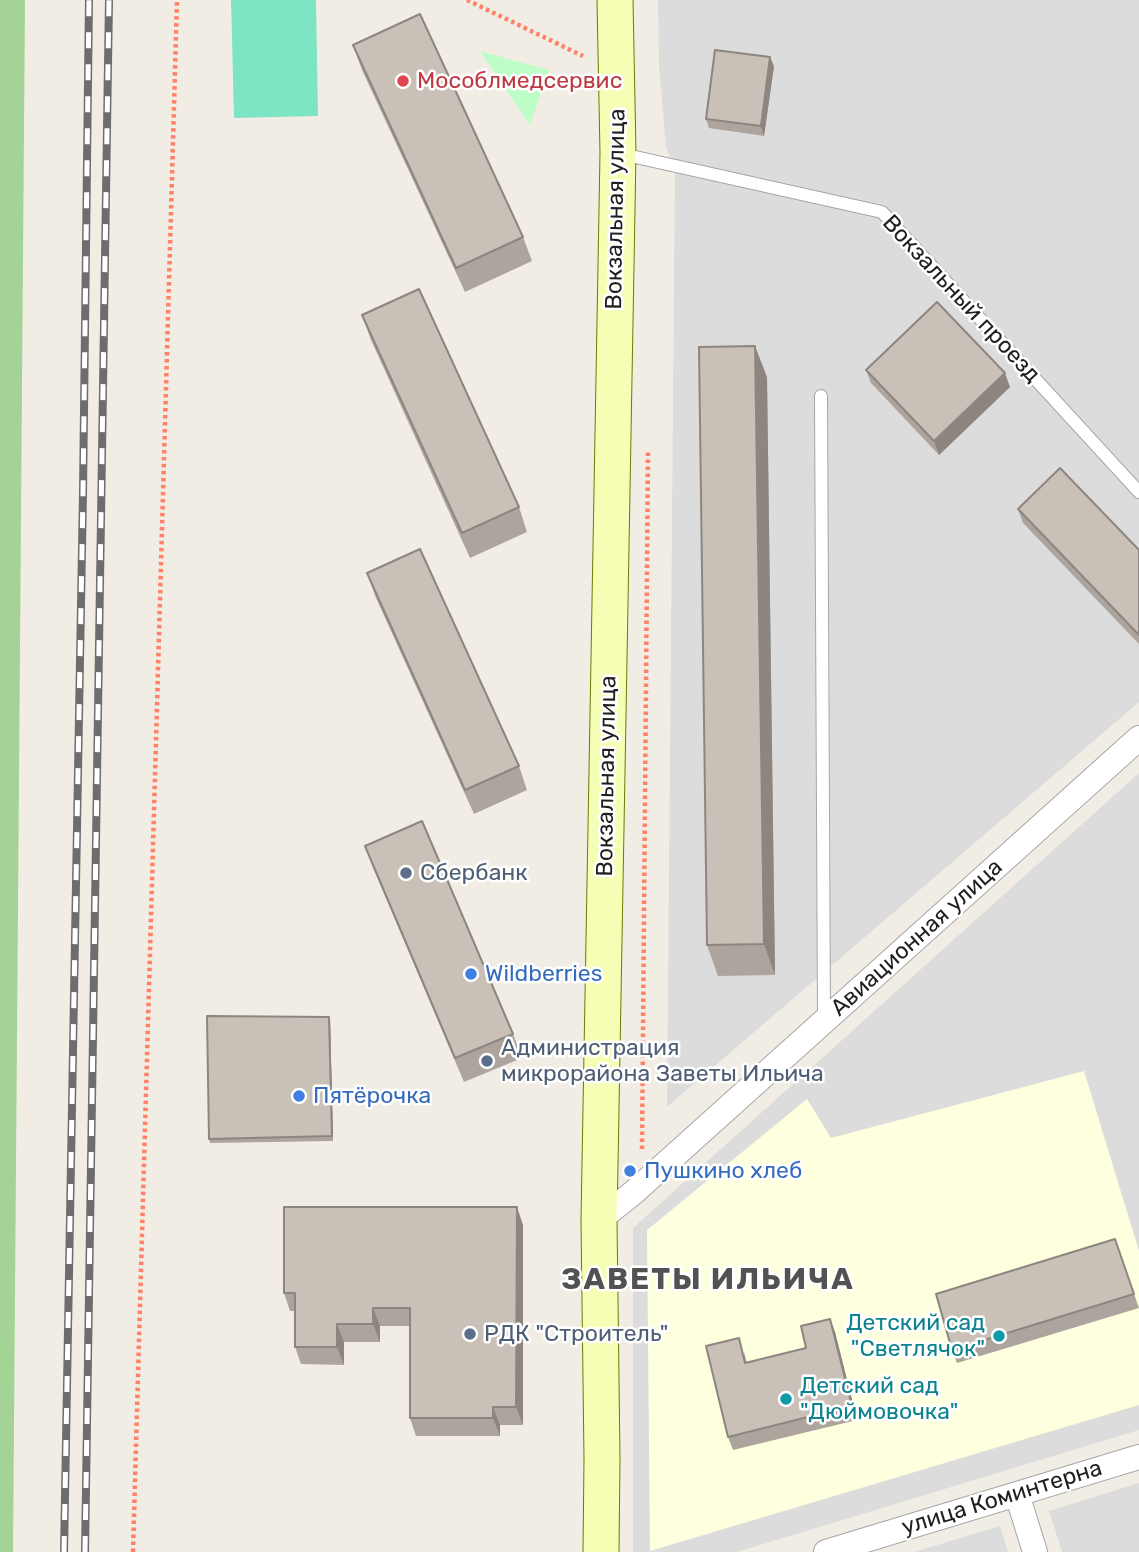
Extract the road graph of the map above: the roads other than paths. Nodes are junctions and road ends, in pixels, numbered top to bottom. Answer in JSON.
{"nodes":[{"id":1,"x":615,"y":0,"type":"edge"},
{"id":2,"x":618,"y":153,"type":"junction"},
{"id":3,"x":821,"y":396,"type":"dead end"},
{"id":4,"x":1139,"y":492,"type":"edge"},
{"id":5,"x":1139,"y":738,"type":"edge"},
{"id":6,"x":824,"y":1021,"type":"junction"},
{"id":7,"x":599,"y":1220,"type":"junction"},
{"id":8,"x":1139,"y":1457,"type":"edge"},
{"id":9,"x":1017,"y":1494,"type":"junction"},
{"id":10,"x":601,"y":1552,"type":"edge"},
{"id":11,"x":826,"y":1552,"type":"edge"},
{"id":12,"x":1035,"y":1552,"type":"edge"}],
"edges":[{"from":1,"to":2,"type":"street","name":"Вокзальная улица"},
{"from":2,"to":4,"type":"lane","name":"Вокзальный проезд"},
{"from":2,"to":7,"type":"street","name":"Вокзальная улица"},
{"from":3,"to":6,"type":"lane"},
{"from":5,"to":6,"type":"street","name":"Авиационная улица"},
{"from":6,"to":7,"type":"street","name":"Авиационная улица"},
{"from":7,"to":10,"type":"street","name":"Вокзальная улица"},
{"from":8,"to":9,"type":"street","name":"улица Коминтерна"},
{"from":9,"to":11,"type":"street","name":"улица Коминтерна"},
{"from":9,"to":12,"type":"street"}]}
